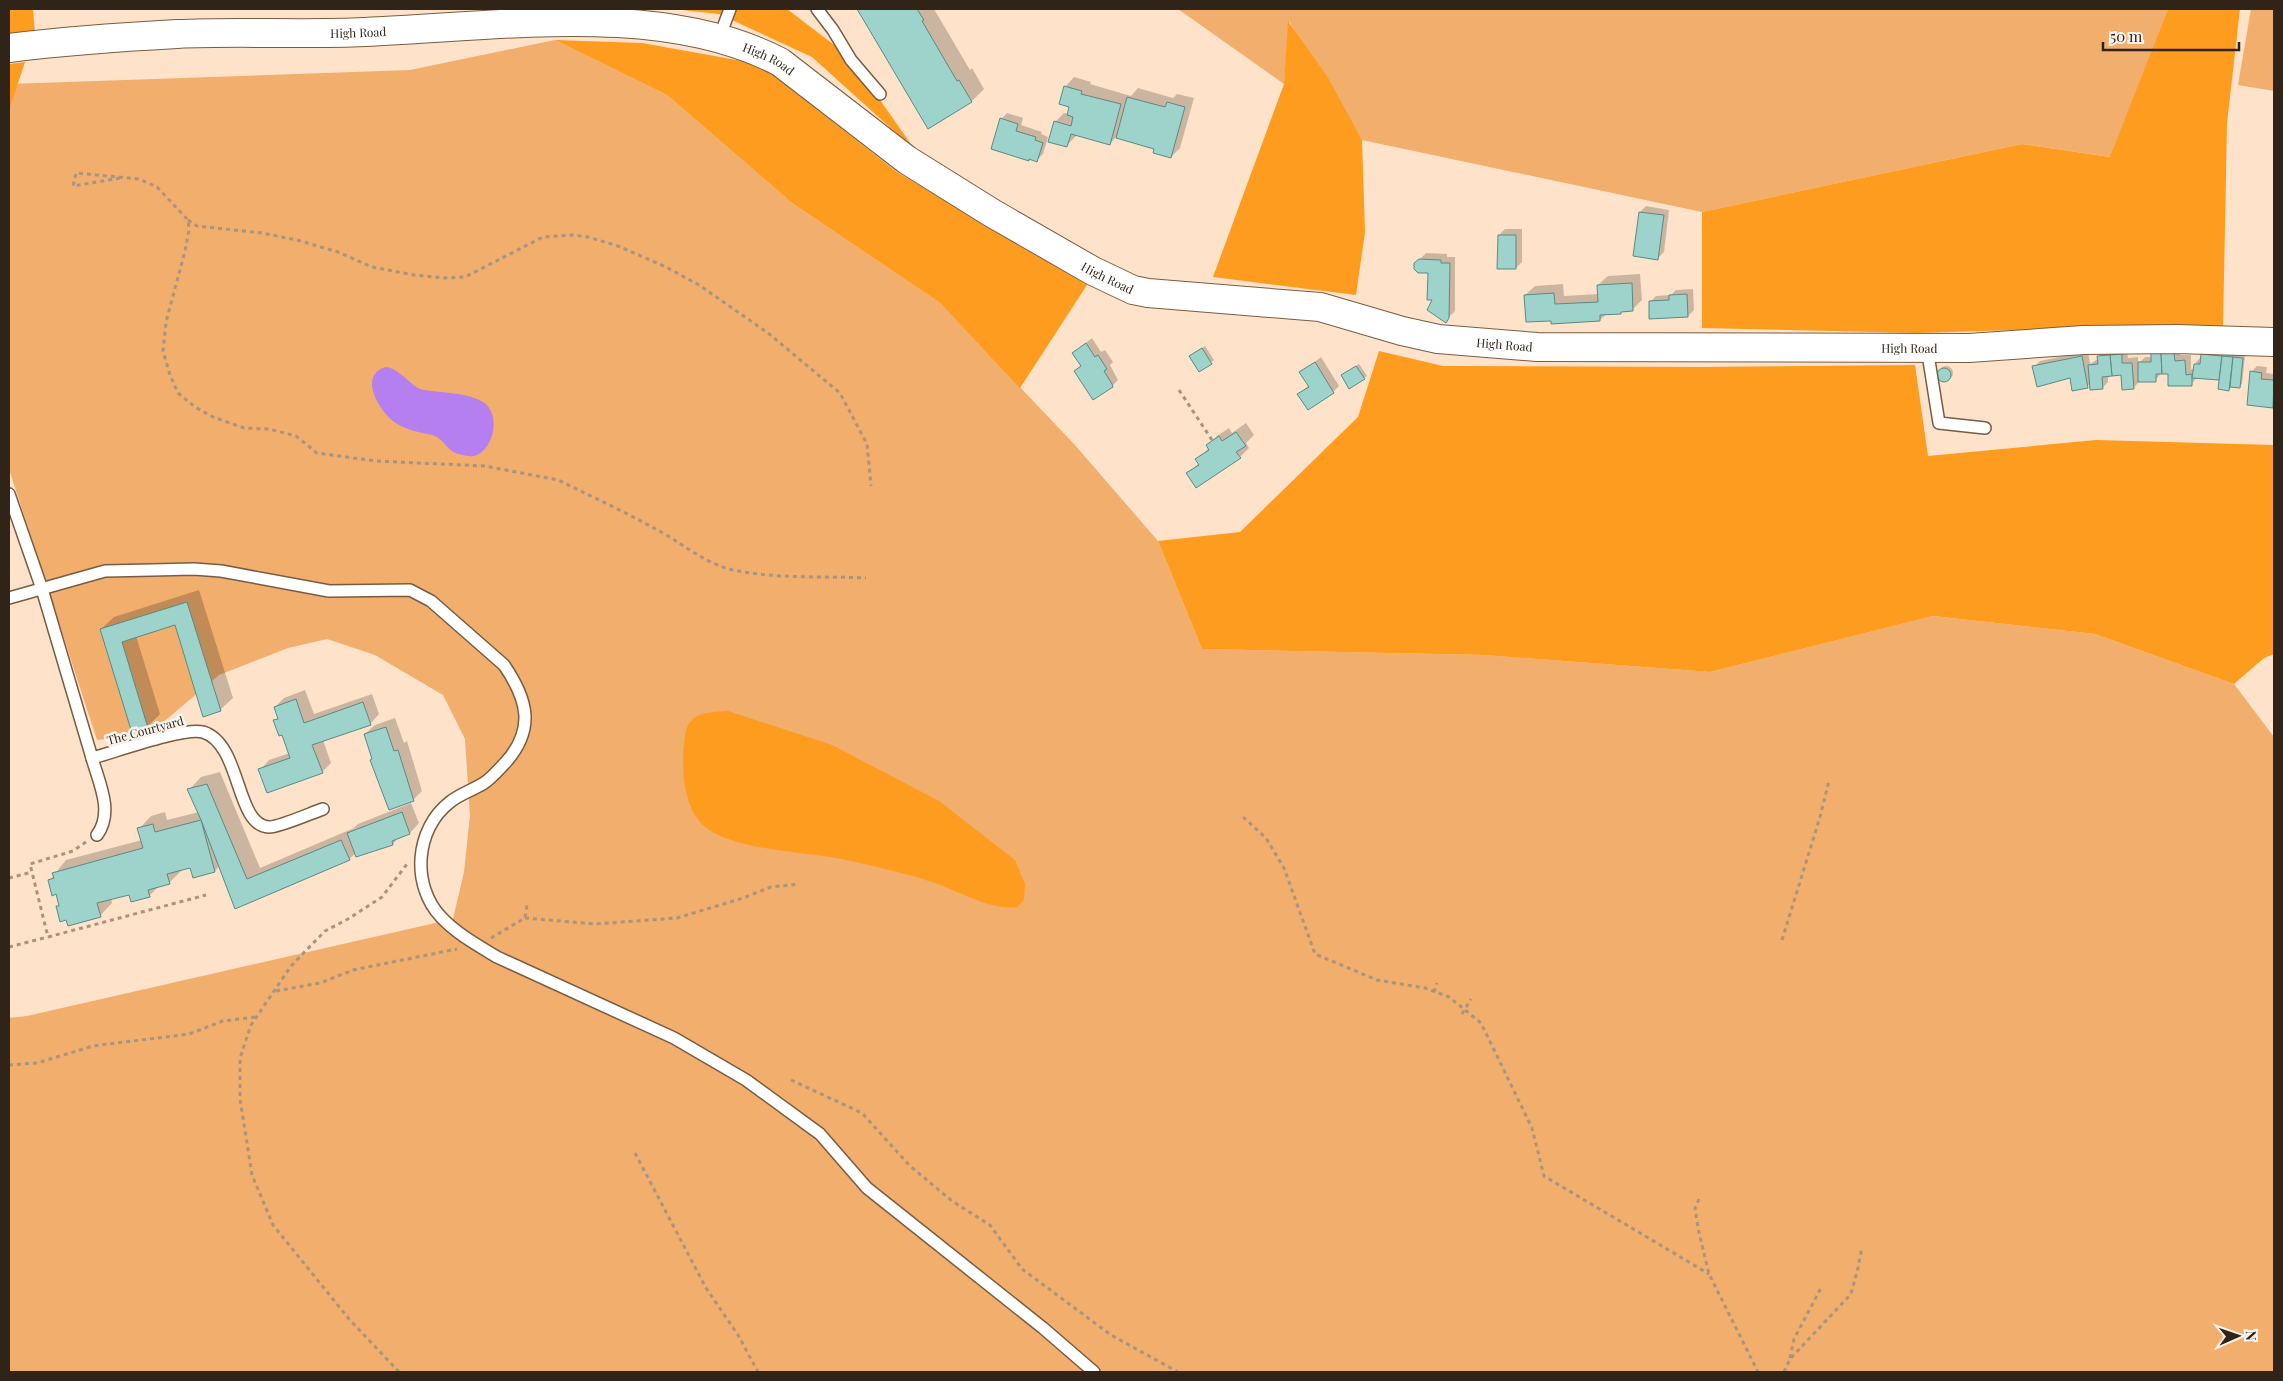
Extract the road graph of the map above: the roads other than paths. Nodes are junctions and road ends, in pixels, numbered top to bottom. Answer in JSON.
{"nodes":[{"id":1,"x":817,"y":9,"type":"edge"},
{"id":2,"x":725,"y":21,"type":"edge"},
{"id":3,"x":9,"y":48,"type":"edge"},
{"id":4,"x":880,"y":94,"type":"dead end"},
{"id":5,"x":2274,"y":342,"type":"edge"},
{"id":6,"x":1927,"y":348,"type":"junction"},
{"id":7,"x":1985,"y":428,"type":"dead end"},
{"id":8,"x":9,"y":494,"type":"edge"},
{"id":9,"x":42,"y":590,"type":"junction"},
{"id":10,"x":9,"y":598,"type":"edge"},
{"id":11,"x":92,"y":758,"type":"junction"},
{"id":12,"x":323,"y":809,"type":"dead end"},
{"id":13,"x":97,"y":835,"type":"road end"},
{"id":14,"x":1094,"y":1372,"type":"edge"}],
"edges":[{"from":1,"to":4,"type":"lane"},
{"from":2,"to":3,"type":"main road","name":"High Road"},
{"from":2,"to":6,"type":"main road","name":"High Road"},
{"from":5,"to":6,"type":"main road","name":"High Road"},
{"from":6,"to":7,"type":"lane"},
{"from":8,"to":9,"type":"lane"},
{"from":9,"to":10,"type":"lane"},
{"from":9,"to":11,"type":"lane"},
{"from":9,"to":14,"type":"lane"},
{"from":11,"to":12,"type":"lane","name":"The Courtyard"},
{"from":11,"to":13,"type":"lane"}]}
